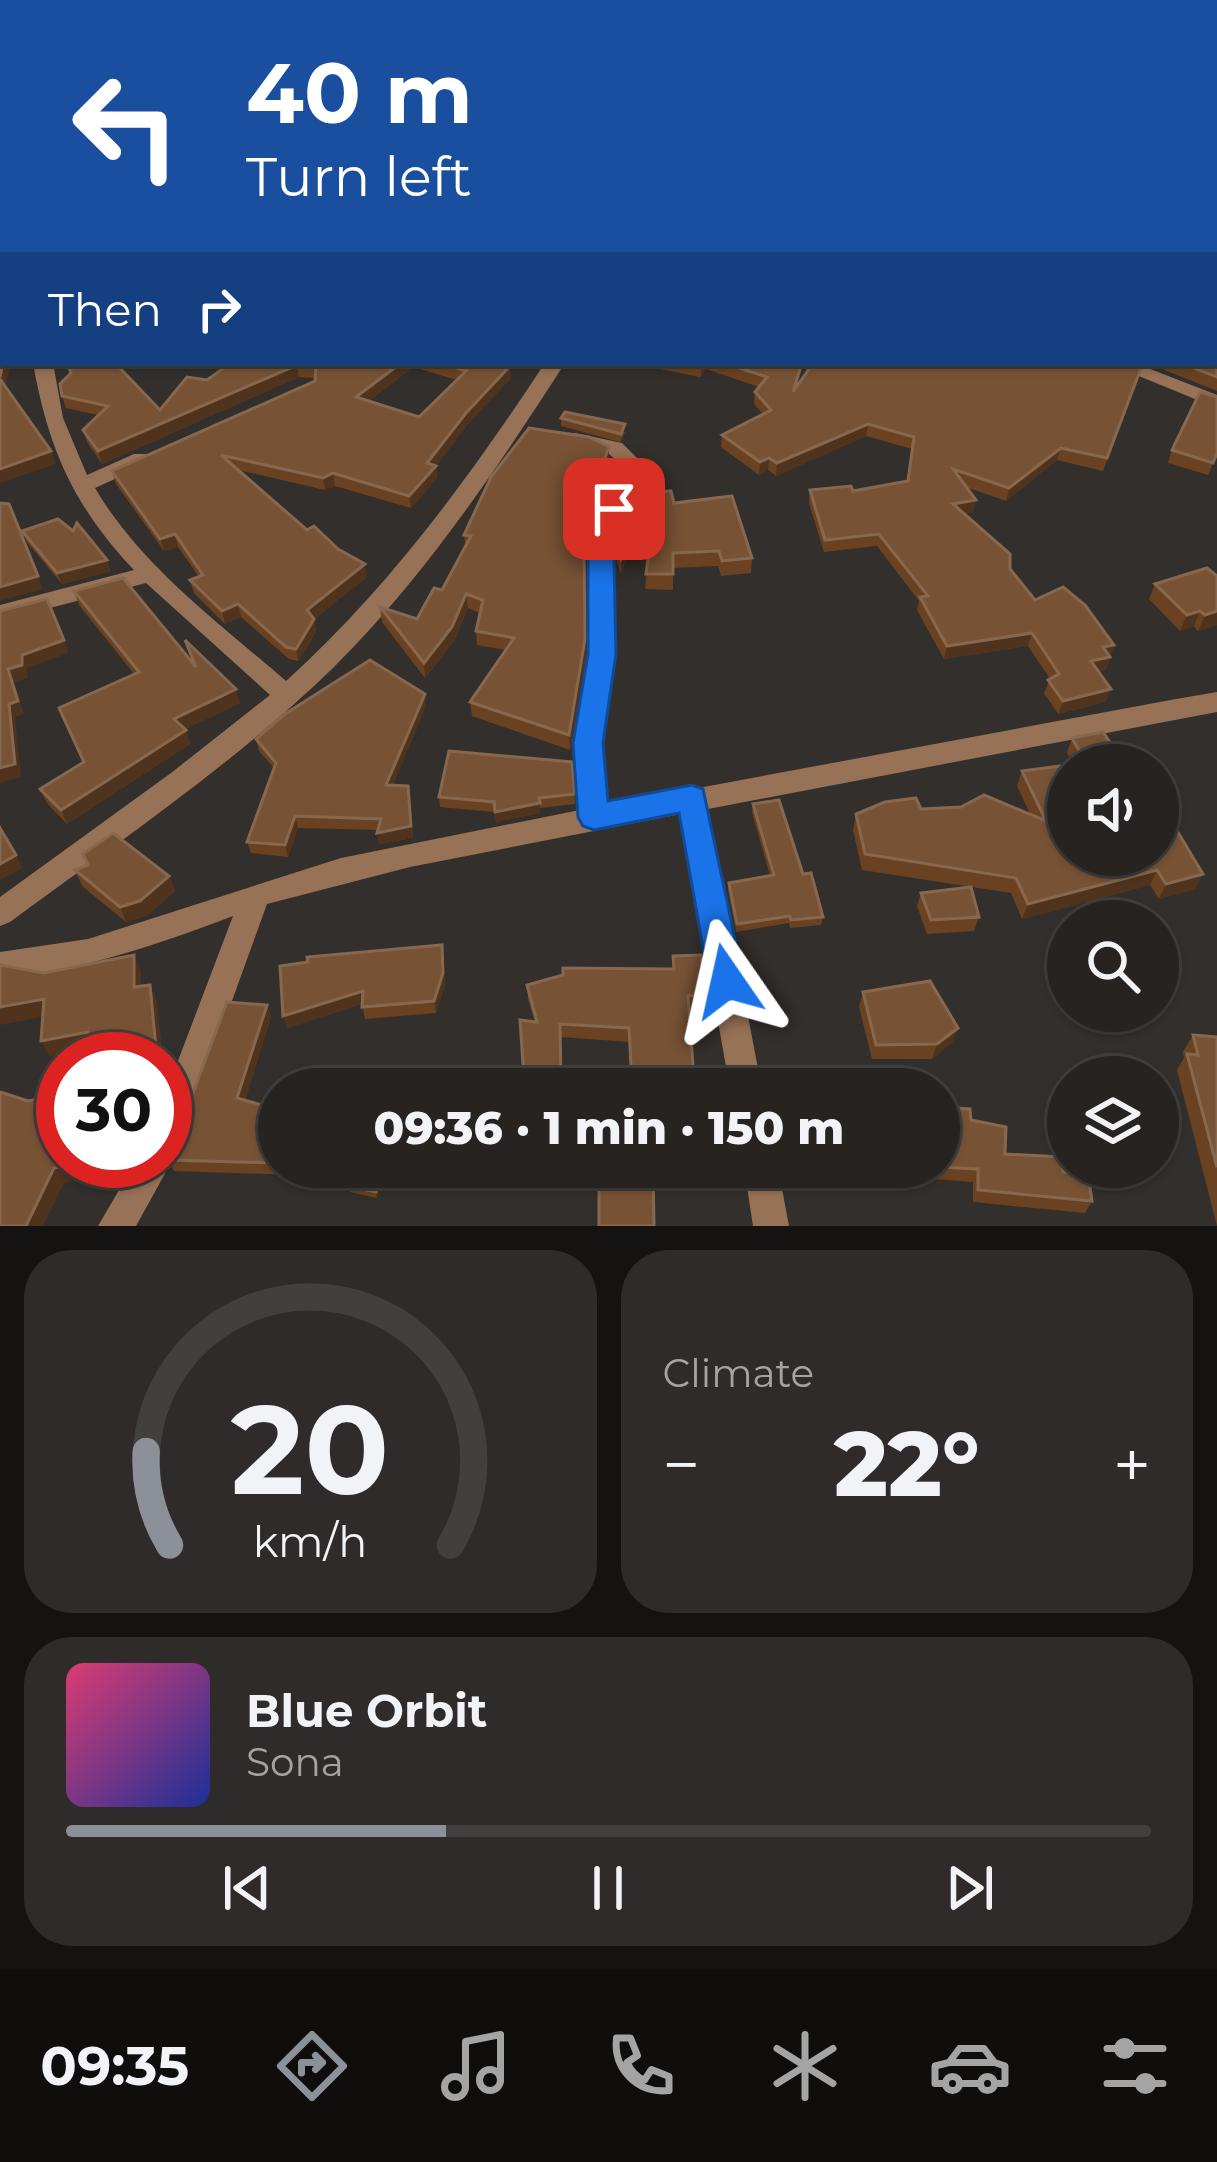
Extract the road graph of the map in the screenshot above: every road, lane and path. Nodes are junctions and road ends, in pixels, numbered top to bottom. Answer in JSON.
{"nodes":[{"id":1,"x":44,"y":366,"type":"edge"},
{"id":2,"x":554,"y":366,"type":"edge"},
{"id":3,"x":1125,"y":366,"type":"edge"},
{"id":4,"x":1217,"y":402,"type":"edge"},
{"id":5,"x":536,"y":432,"type":"junction"},
{"id":6,"x":166,"y":448,"type":"edge"},
{"id":7,"x":80,"y":487,"type":"junction"},
{"id":8,"x":150,"y":574,"type":"junction"},
{"id":9,"x":0,"y":613,"type":"edge"},
{"id":10,"x":286,"y":695,"type":"junction"},
{"id":11,"x":1217,"y":701,"type":"edge"},
{"id":12,"x":692,"y":798,"type":"junction"},
{"id":13,"x":594,"y":817,"type":"junction"},
{"id":14,"x":255,"y":896,"type":"junction"},
{"id":15,"x":0,"y":913,"type":"edge"},
{"id":16,"x":0,"y":965,"type":"edge"},
{"id":17,"x":192,"y":1066,"type":"edge"},
{"id":18,"x":742,"y":1068,"type":"edge"},
{"id":19,"x":139,"y":1188,"type":"edge"},
{"id":20,"x":764,"y":1188,"type":"edge"},
{"id":21,"x":116,"y":1226,"type":"edge"},
{"id":22,"x":771,"y":1226,"type":"edge"}],
"edges":[{"from":1,"to":7,"type":"street"},
{"from":2,"to":5,"type":"street"},
{"from":3,"to":4,"type":"street"},
{"from":5,"to":10,"type":"street"},
{"from":5,"to":13,"type":"street"},
{"from":6,"to":7,"type":"street"},
{"from":7,"to":8,"type":"street"},
{"from":8,"to":9,"type":"street"},
{"from":8,"to":10,"type":"street"},
{"from":10,"to":15,"type":"street"},
{"from":11,"to":12,"type":"street"},
{"from":12,"to":13,"type":"street"},
{"from":12,"to":18,"type":"street"},
{"from":13,"to":14,"type":"street"},
{"from":14,"to":16,"type":"street"},
{"from":14,"to":17,"type":"street"},
{"from":19,"to":21,"type":"street"},
{"from":20,"to":22,"type":"street"}]}
